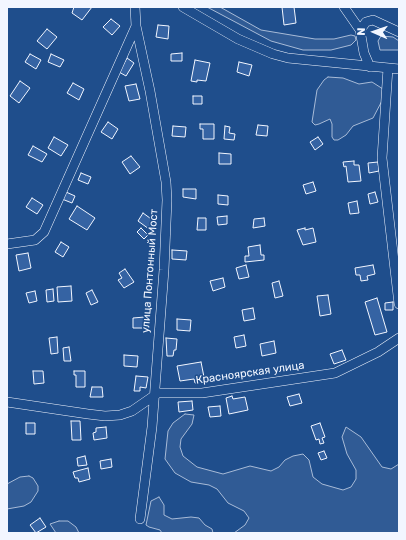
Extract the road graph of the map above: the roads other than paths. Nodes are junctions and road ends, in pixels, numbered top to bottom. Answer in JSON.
{"nodes":[{"id":1,"x":135,"y":7,"type":"edge"},
{"id":2,"x":183,"y":7,"type":"edge"},
{"id":3,"x":344,"y":7,"type":"edge"},
{"id":4,"x":136,"y":26,"type":"junction"},
{"id":5,"x":360,"y":30,"type":"junction"},
{"id":6,"x":399,"y":32,"type":"edge"},
{"id":7,"x":370,"y":67,"type":"junction"},
{"id":8,"x":388,"y":68,"type":"junction"},
{"id":9,"x":399,"y":69,"type":"edge"},
{"id":10,"x":7,"y":244,"type":"edge"},
{"id":11,"x":399,"y":304,"type":"edge"},
{"id":12,"x":399,"y":338,"type":"edge"},
{"id":13,"x":153,"y":396,"type":"junction"},
{"id":14,"x":7,"y":402,"type":"edge"},
{"id":15,"x":140,"y":519,"type":"dead end"}],
"edges":[{"from":1,"to":4,"type":"street","name":"улица Понтонный Мост"},
{"from":2,"to":7,"type":"street"},
{"from":3,"to":5,"type":"street"},
{"from":4,"to":10,"type":"street","name":"улица Понтонный Мост"},
{"from":4,"to":13,"type":"street","name":"улица Понтонный Мост"},
{"from":5,"to":6,"type":"street"},
{"from":5,"to":7,"type":"street"},
{"from":7,"to":8,"type":"street"},
{"from":8,"to":9,"type":"street"},
{"from":8,"to":11,"type":"street"},
{"from":12,"to":13,"type":"street","name":"Красноярская улица"},
{"from":13,"to":14,"type":"street","name":"Красноярская улица"},
{"from":13,"to":15,"type":"street","name":"улица Понтонный Мост"}]}
